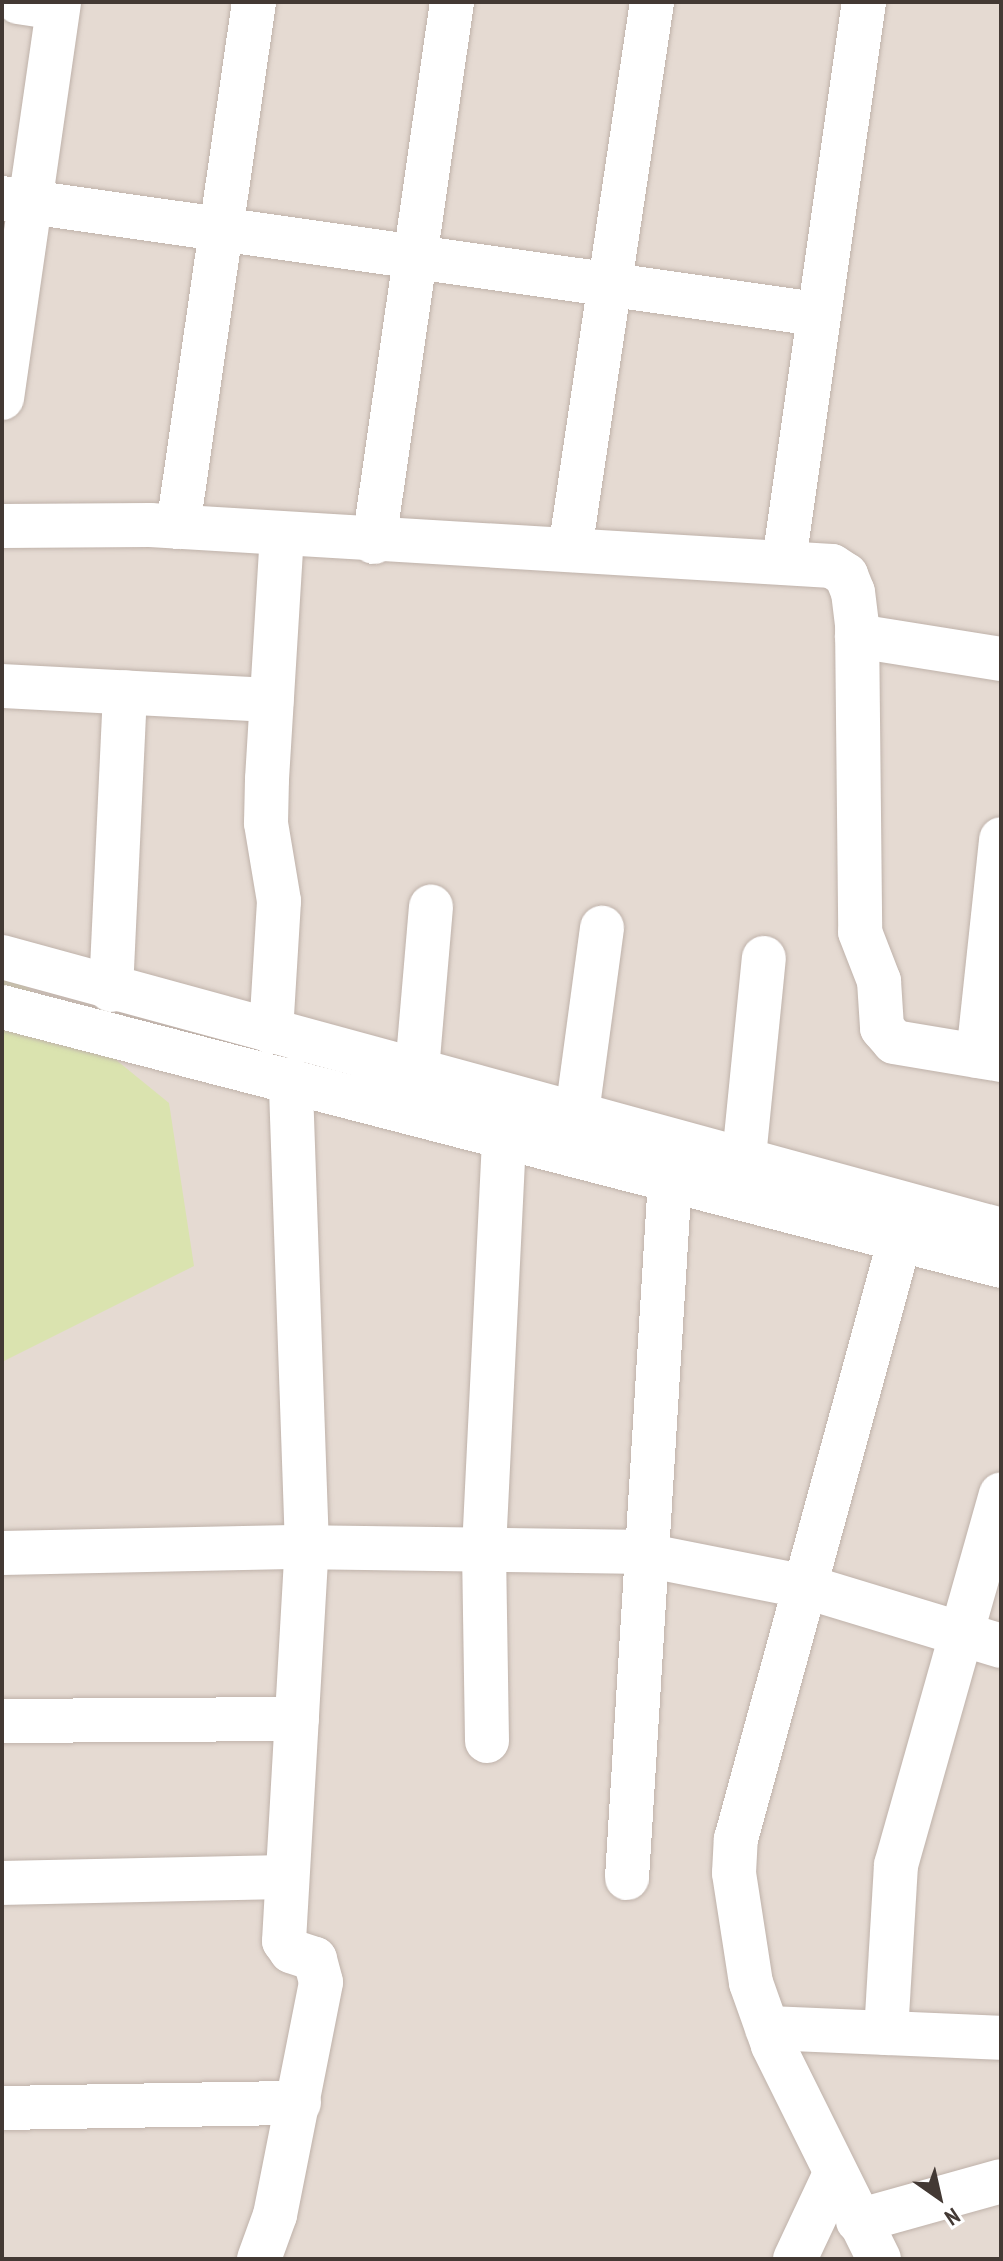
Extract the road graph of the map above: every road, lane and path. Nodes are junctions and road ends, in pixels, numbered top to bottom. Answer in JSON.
{"nodes":[{"id":1,"x":254,"y":2,"type":"edge"},
{"id":2,"x":452,"y":2,"type":"edge"},
{"id":3,"x":652,"y":2,"type":"edge"},
{"id":4,"x":864,"y":2,"type":"edge"},
{"id":5,"x":45,"y":4,"type":"edge"},
{"id":6,"x":16,"y":200,"type":"edge"},
{"id":7,"x":223,"y":230,"type":"junction"},
{"id":8,"x":412,"y":257,"type":"junction"},
{"id":9,"x":611,"y":285,"type":"junction"},
{"id":10,"x":816,"y":314,"type":"junction"},
{"id":11,"x":2,"y":398,"type":"edge"},
{"id":12,"x":2,"y":526,"type":"edge"},
{"id":13,"x":178,"y":527,"type":"junction"},
{"id":14,"x":282,"y":535,"type":"junction"},
{"id":15,"x":374,"y":542,"type":"junction"},
{"id":16,"x":570,"y":550,"type":"junction"},
{"id":17,"x":784,"y":561,"type":"junction"},
{"id":18,"x":857,"y":636,"type":"junction"},
{"id":19,"x":1001,"y":659,"type":"edge"},
{"id":20,"x":2,"y":686,"type":"edge"},
{"id":21,"x":125,"y":692,"type":"junction"},
{"id":22,"x":272,"y":700,"type":"junction"},
{"id":23,"x":1001,"y":839,"type":"edge"},
{"id":24,"x":431,"y":907,"type":"dead end"},
{"id":25,"x":602,"y":928,"type":"dead end"},
{"id":26,"x":2,"y":957,"type":"edge"},
{"id":27,"x":764,"y":958,"type":"dead end"},
{"id":28,"x":111,"y":990,"type":"junction"},
{"id":29,"x":2,"y":1007,"type":"edge"},
{"id":30,"x":271,"y":1032,"type":"junction"},
{"id":31,"x":989,"y":1058,"type":"edge"},
{"id":32,"x":417,"y":1070,"type":"junction"},
{"id":33,"x":291,"y":1079,"type":"junction"},
{"id":34,"x":577,"y":1113,"type":"junction"},
{"id":35,"x":504,"y":1135,"type":"junction"},
{"id":36,"x":744,"y":1157,"type":"junction"},
{"id":37,"x":670,"y":1178,"type":"junction"},
{"id":38,"x":1001,"y":1230,"type":"edge"},
{"id":39,"x":900,"y":1239,"type":"junction"},
{"id":40,"x":1001,"y":1266,"type":"edge"},
{"id":41,"x":1001,"y":1495,"type":"edge"},
{"id":42,"x":307,"y":1547,"type":"junction"},
{"id":43,"x":484,"y":1549,"type":"junction"},
{"id":44,"x":2,"y":1553,"type":"edge"},
{"id":45,"x":648,"y":1555,"type":"junction"},
{"id":46,"x":807,"y":1587,"type":"junction"},
{"id":47,"x":960,"y":1633,"type":"junction"},
{"id":48,"x":1001,"y":1646,"type":"edge"},
{"id":49,"x":297,"y":1719,"type":"junction"},
{"id":50,"x":2,"y":1721,"type":"edge"},
{"id":51,"x":487,"y":1741,"type":"dead end"},
{"id":52,"x":287,"y":1877,"type":"junction"},
{"id":53,"x":627,"y":1878,"type":"dead end"},
{"id":54,"x":2,"y":1883,"type":"edge"},
{"id":55,"x":767,"y":2028,"type":"junction"},
{"id":56,"x":886,"y":2033,"type":"junction"},
{"id":57,"x":1001,"y":2038,"type":"edge"},
{"id":58,"x":299,"y":2103,"type":"junction"},
{"id":59,"x":2,"y":2108,"type":"edge"},
{"id":60,"x":835,"y":2174,"type":"junction"},
{"id":61,"x":1001,"y":2181,"type":"edge"},
{"id":62,"x":858,"y":2221,"type":"junction"},
{"id":63,"x":259,"y":2259,"type":"edge"},
{"id":64,"x":795,"y":2259,"type":"edge"},
{"id":65,"x":879,"y":2259,"type":"edge"}],
"edges":[{"from":1,"to":7,"type":"street"},
{"from":2,"to":8,"type":"street"},
{"from":3,"to":9,"type":"street"},
{"from":4,"to":10,"type":"street"},
{"from":5,"to":6,"type":"street"},
{"from":6,"to":7,"type":"street"},
{"from":6,"to":11,"type":"street"},
{"from":7,"to":8,"type":"street"},
{"from":7,"to":13,"type":"street"},
{"from":8,"to":9,"type":"street"},
{"from":8,"to":15,"type":"street"},
{"from":9,"to":10,"type":"street"},
{"from":9,"to":16,"type":"street"},
{"from":10,"to":17,"type":"street"},
{"from":12,"to":13,"type":"street"},
{"from":13,"to":14,"type":"street"},
{"from":14,"to":15,"type":"street"},
{"from":14,"to":22,"type":"street"},
{"from":15,"to":16,"type":"street"},
{"from":16,"to":17,"type":"street"},
{"from":17,"to":18,"type":"street"},
{"from":18,"to":19,"type":"street"},
{"from":18,"to":31,"type":"street"},
{"from":20,"to":21,"type":"street"},
{"from":21,"to":22,"type":"street"},
{"from":21,"to":28,"type":"street"},
{"from":22,"to":30,"type":"street"},
{"from":23,"to":31,"type":"street"},
{"from":24,"to":32,"type":"street"},
{"from":25,"to":34,"type":"street"},
{"from":26,"to":28,"type":"street"},
{"from":27,"to":36,"type":"street"},
{"from":28,"to":30,"type":"street"},
{"from":29,"to":33,"type":"street"},
{"from":30,"to":32,"type":"street"},
{"from":32,"to":34,"type":"street"},
{"from":33,"to":35,"type":"street"},
{"from":33,"to":42,"type":"street"},
{"from":34,"to":36,"type":"street"},
{"from":35,"to":37,"type":"street"},
{"from":35,"to":43,"type":"street"},
{"from":36,"to":38,"type":"street"},
{"from":37,"to":39,"type":"street"},
{"from":37,"to":45,"type":"street"},
{"from":39,"to":40,"type":"street"},
{"from":39,"to":46,"type":"street"},
{"from":41,"to":47,"type":"street"},
{"from":42,"to":43,"type":"street"},
{"from":42,"to":44,"type":"street"},
{"from":42,"to":49,"type":"street"},
{"from":43,"to":45,"type":"street"},
{"from":43,"to":51,"type":"street"},
{"from":45,"to":46,"type":"street"},
{"from":45,"to":53,"type":"street"},
{"from":46,"to":47,"type":"street"},
{"from":46,"to":55,"type":"street"},
{"from":47,"to":48,"type":"street"},
{"from":47,"to":56,"type":"street"},
{"from":49,"to":50,"type":"street"},
{"from":49,"to":52,"type":"street"},
{"from":52,"to":54,"type":"street"},
{"from":52,"to":58,"type":"street"},
{"from":55,"to":56,"type":"street"},
{"from":55,"to":60,"type":"street"},
{"from":56,"to":57,"type":"street"},
{"from":58,"to":59,"type":"street"},
{"from":58,"to":63,"type":"street"},
{"from":60,"to":62,"type":"street"},
{"from":60,"to":64,"type":"street"},
{"from":61,"to":62,"type":"street"},
{"from":62,"to":65,"type":"street"}]}
